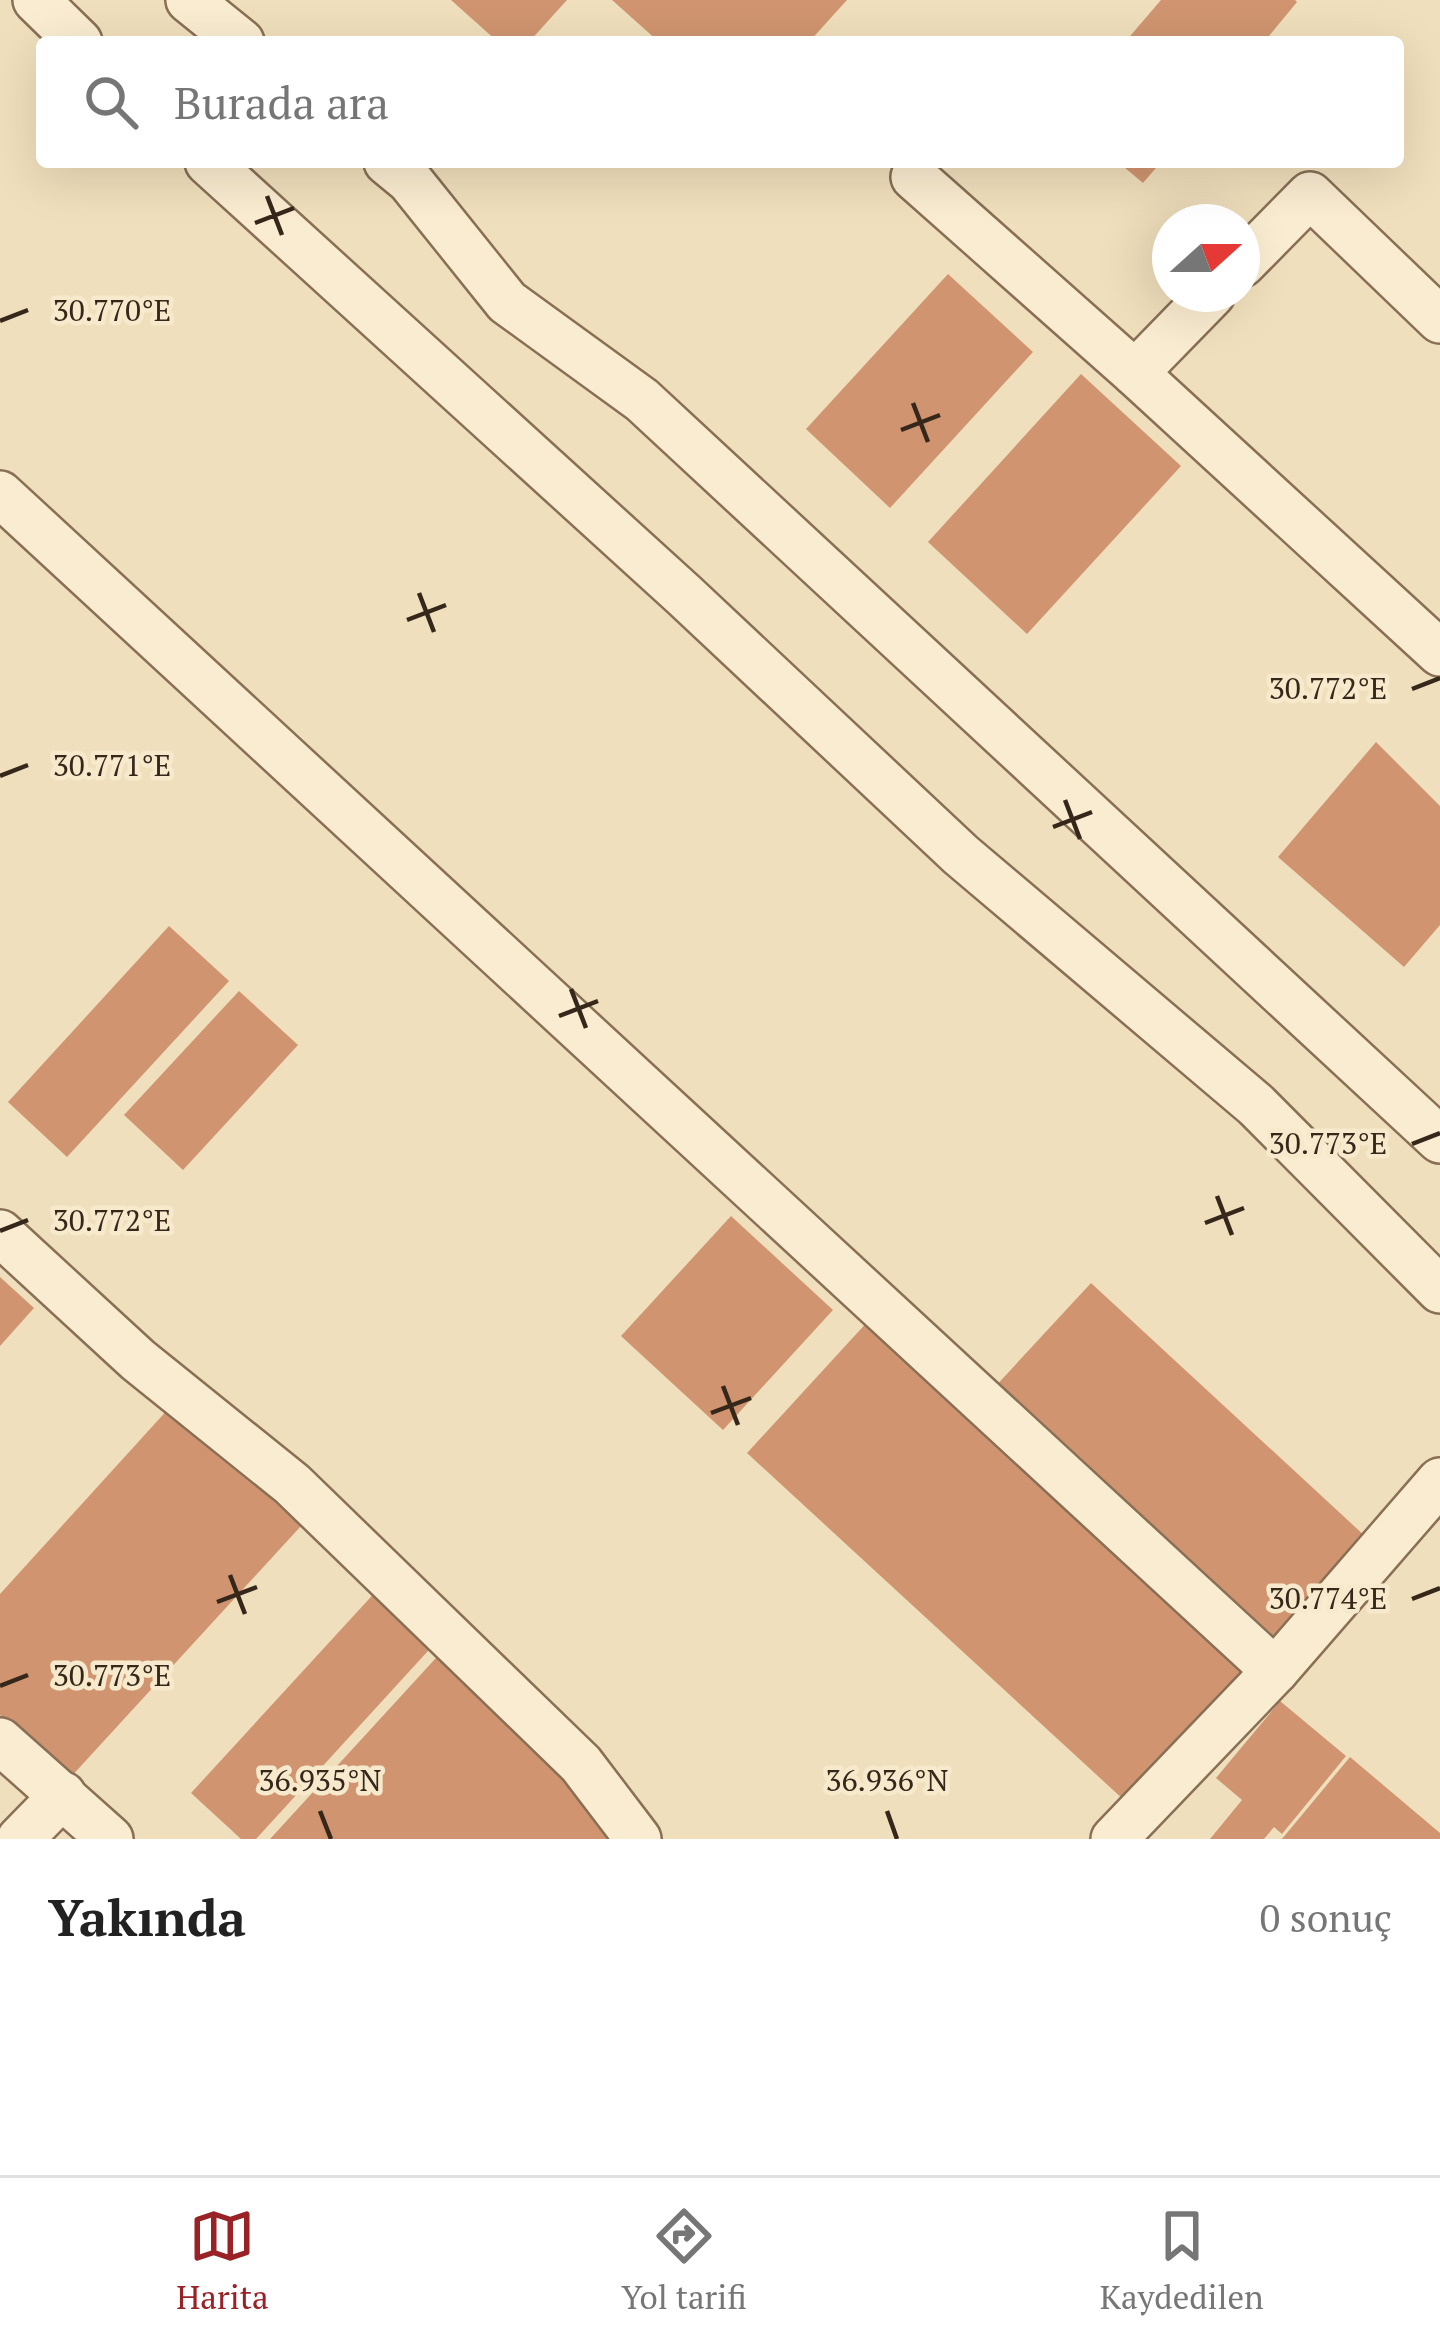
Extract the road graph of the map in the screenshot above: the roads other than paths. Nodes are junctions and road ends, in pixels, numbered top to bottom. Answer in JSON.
{"nodes":[{"id":1,"x":36,"y":0,"type":"edge"},
{"id":2,"x":189,"y":0,"type":"edge"},
{"id":3,"x":73,"y":36,"type":"edge"},
{"id":4,"x":234,"y":36,"type":"edge"},
{"id":5,"x":215,"y":168,"type":"edge"},
{"id":6,"x":394,"y":168,"type":"edge"},
{"id":7,"x":914,"y":177,"type":"dead end"},
{"id":8,"x":1260,"y":245,"type":"edge"},
{"id":9,"x":1194,"y":312,"type":"edge"},
{"id":10,"x":1440,"y":320,"type":"edge"},
{"id":11,"x":1135,"y":373,"type":"junction"},
{"id":12,"x":0,"y":494,"type":"edge"},
{"id":13,"x":1440,"y":653,"type":"edge"},
{"id":14,"x":1440,"y":1140,"type":"edge"},
{"id":15,"x":0,"y":1233,"type":"edge"},
{"id":16,"x":1440,"y":1290,"type":"edge"},
{"id":17,"x":1440,"y":1481,"type":"edge"},
{"id":18,"x":1274,"y":1671,"type":"junction"},
{"id":19,"x":0,"y":1741,"type":"edge"},
{"id":20,"x":62,"y":1796,"type":"junction"},
{"id":21,"x":20,"y":1839,"type":"edge"},
{"id":22,"x":110,"y":1839,"type":"edge"},
{"id":23,"x":638,"y":1839,"type":"edge"},
{"id":24,"x":1114,"y":1839,"type":"edge"}],
"edges":[{"from":1,"to":3,"type":"street"},
{"from":2,"to":4,"type":"street"},
{"from":5,"to":16,"type":"street"},
{"from":6,"to":14,"type":"street"},
{"from":7,"to":11,"type":"street"},
{"from":8,"to":10,"type":"street"},
{"from":9,"to":11,"type":"street"},
{"from":11,"to":13,"type":"street"},
{"from":12,"to":18,"type":"street"},
{"from":15,"to":23,"type":"street"},
{"from":17,"to":18,"type":"street"},
{"from":18,"to":24,"type":"street"},
{"from":19,"to":20,"type":"street"},
{"from":20,"to":21,"type":"street"},
{"from":20,"to":22,"type":"street"}]}
